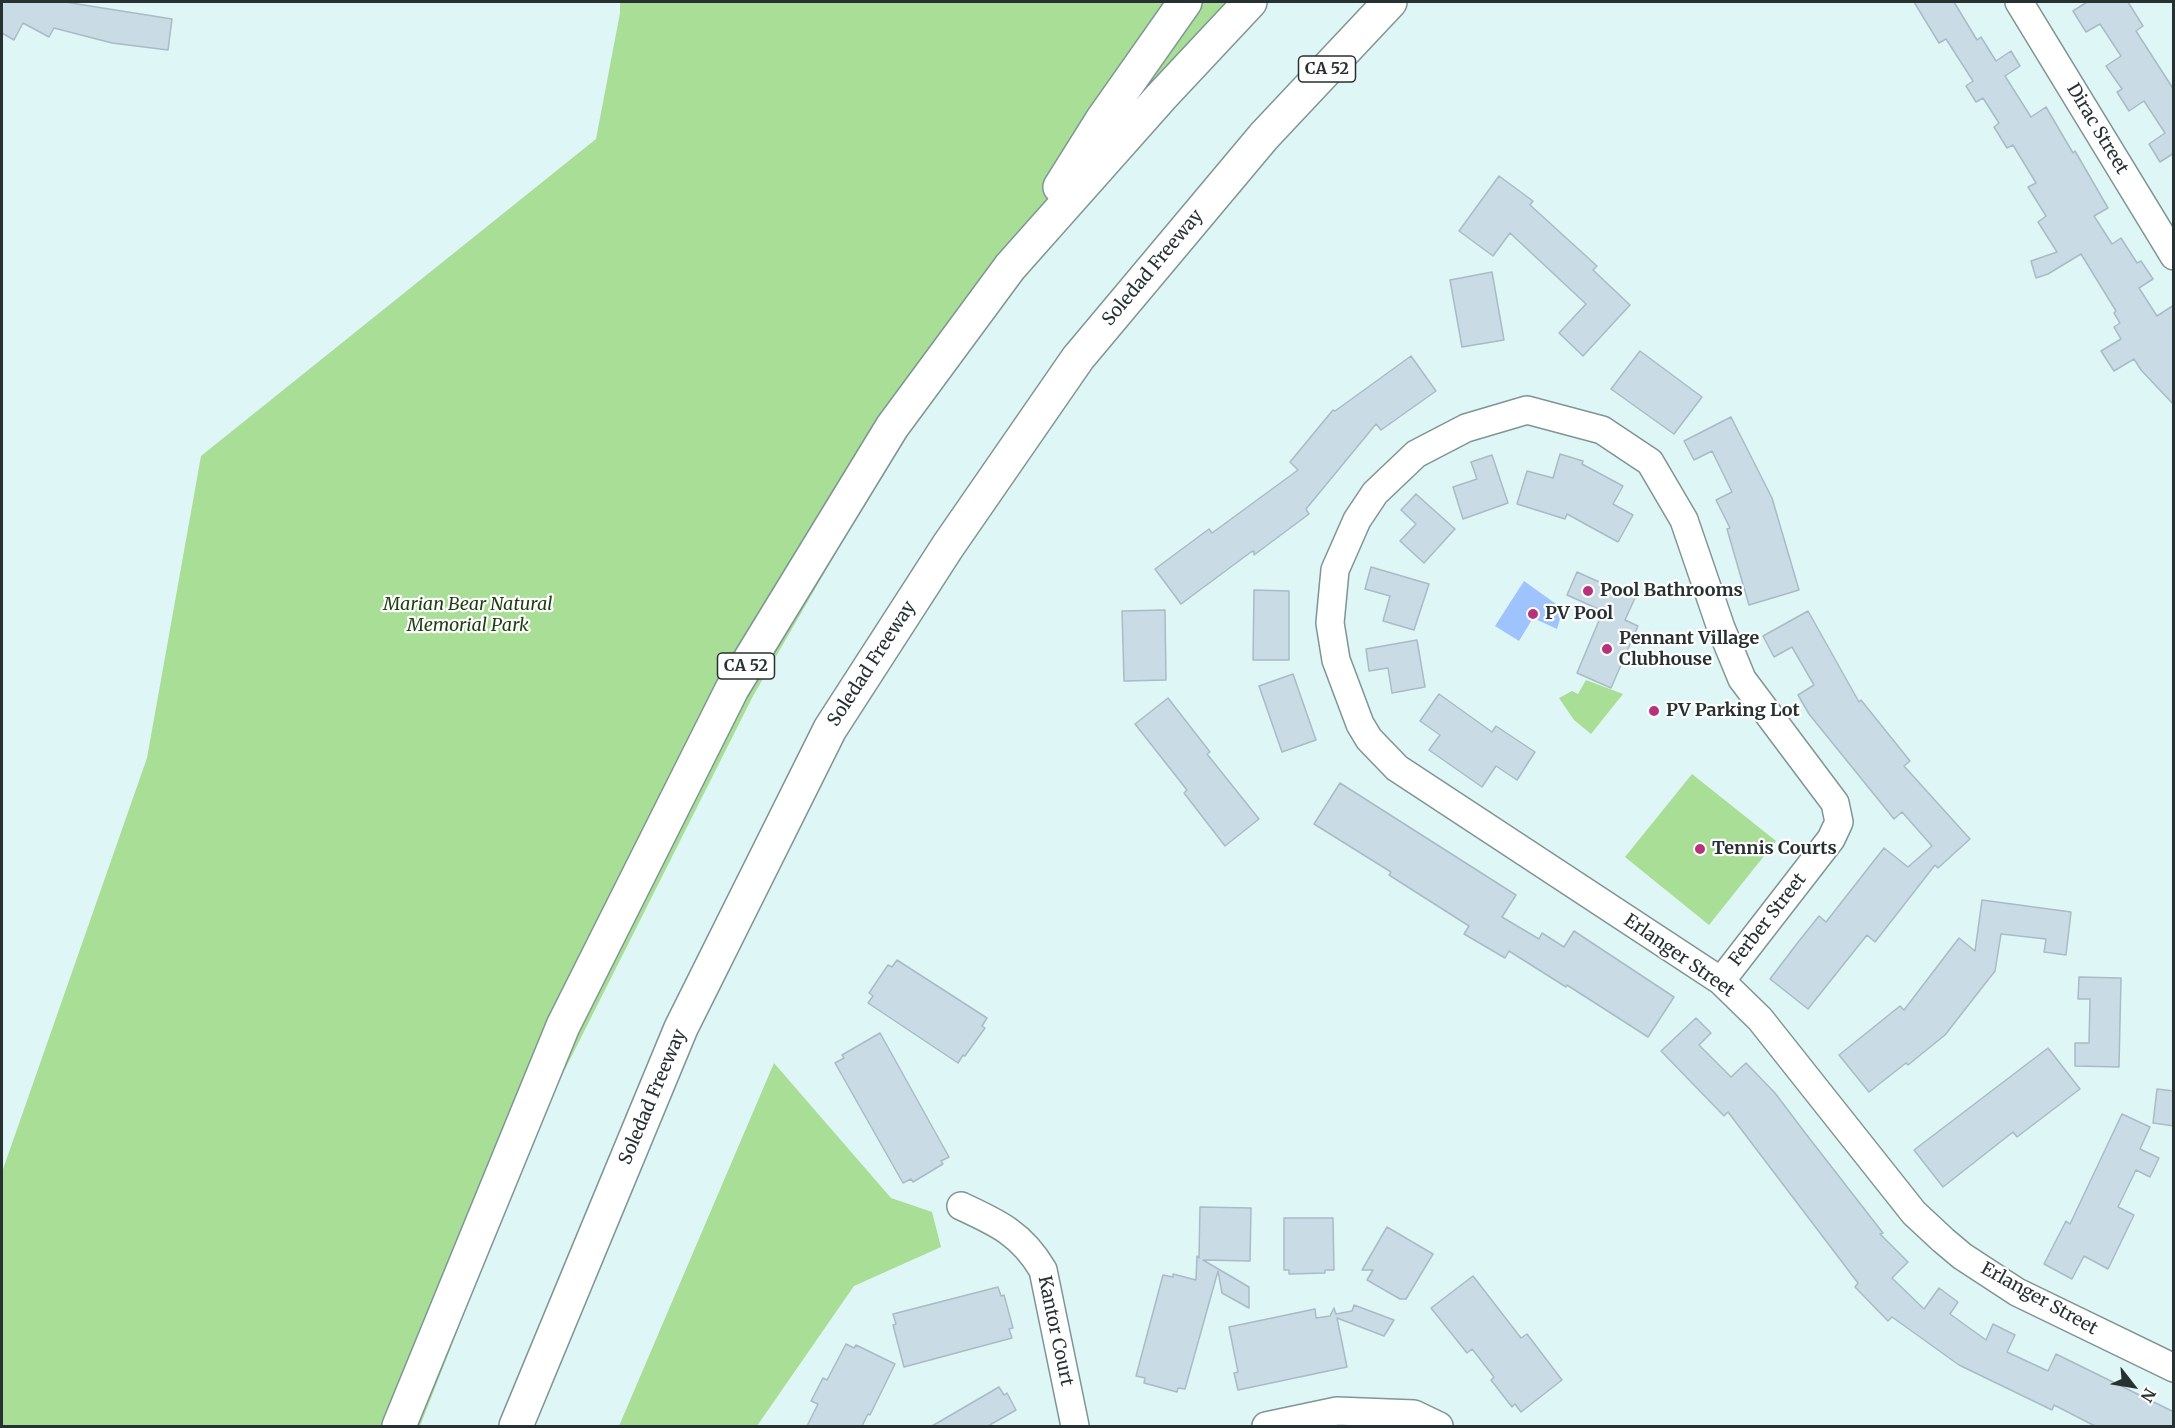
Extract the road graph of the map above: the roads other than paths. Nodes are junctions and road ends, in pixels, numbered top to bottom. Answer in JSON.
{"nodes":[{"id":1,"x":1185,"y":2,"type":"edge"},
{"id":2,"x":1250,"y":2,"type":"edge"},
{"id":3,"x":1390,"y":2,"type":"edge"},
{"id":4,"x":1414,"y":2,"type":"edge"},
{"id":5,"x":2019,"y":2,"type":"edge"},
{"id":6,"x":1264,"y":136,"type":"junction"},
{"id":7,"x":2174,"y":256,"type":"edge"},
{"id":8,"x":1010,"y":267,"type":"junction"},
{"id":9,"x":1345,"y":545,"type":"joint"},
{"id":10,"x":1721,"y":981,"type":"junction"},
{"id":11,"x":962,"y":1206,"type":"dead end"},
{"id":12,"x":2174,"y":1368,"type":"edge"},
{"id":13,"x":399,"y":1426,"type":"edge"},
{"id":14,"x":516,"y":1426,"type":"edge"},
{"id":15,"x":1075,"y":1426,"type":"edge"},
{"id":16,"x":1266,"y":1426,"type":"edge"},
{"id":17,"x":1439,"y":1426,"type":"edge"}],
"edges":[{"from":1,"to":8,"type":"highway"},
{"from":2,"to":8,"type":"highway","number":"CA 52"},
{"from":3,"to":6,"type":"highway","name":"Soledad Freeway","number":"CA 52"},
{"from":4,"to":6,"type":"highway"},
{"from":5,"to":7,"type":"street","name":"Dirac Street"},
{"from":6,"to":14,"type":"highway","name":"Soledad Freeway","number":"CA 52"},
{"from":8,"to":13,"type":"highway","number":"CA 52"},
{"from":9,"to":10,"type":"street","name":"Erlanger Street"},
{"from":9,"to":10,"type":"street","name":"Ferber Street"},
{"from":10,"to":12,"type":"street","name":"Erlanger Street"},
{"from":11,"to":15,"type":"street","name":"Kantor Court"},
{"from":16,"to":17,"type":"street"}]}
